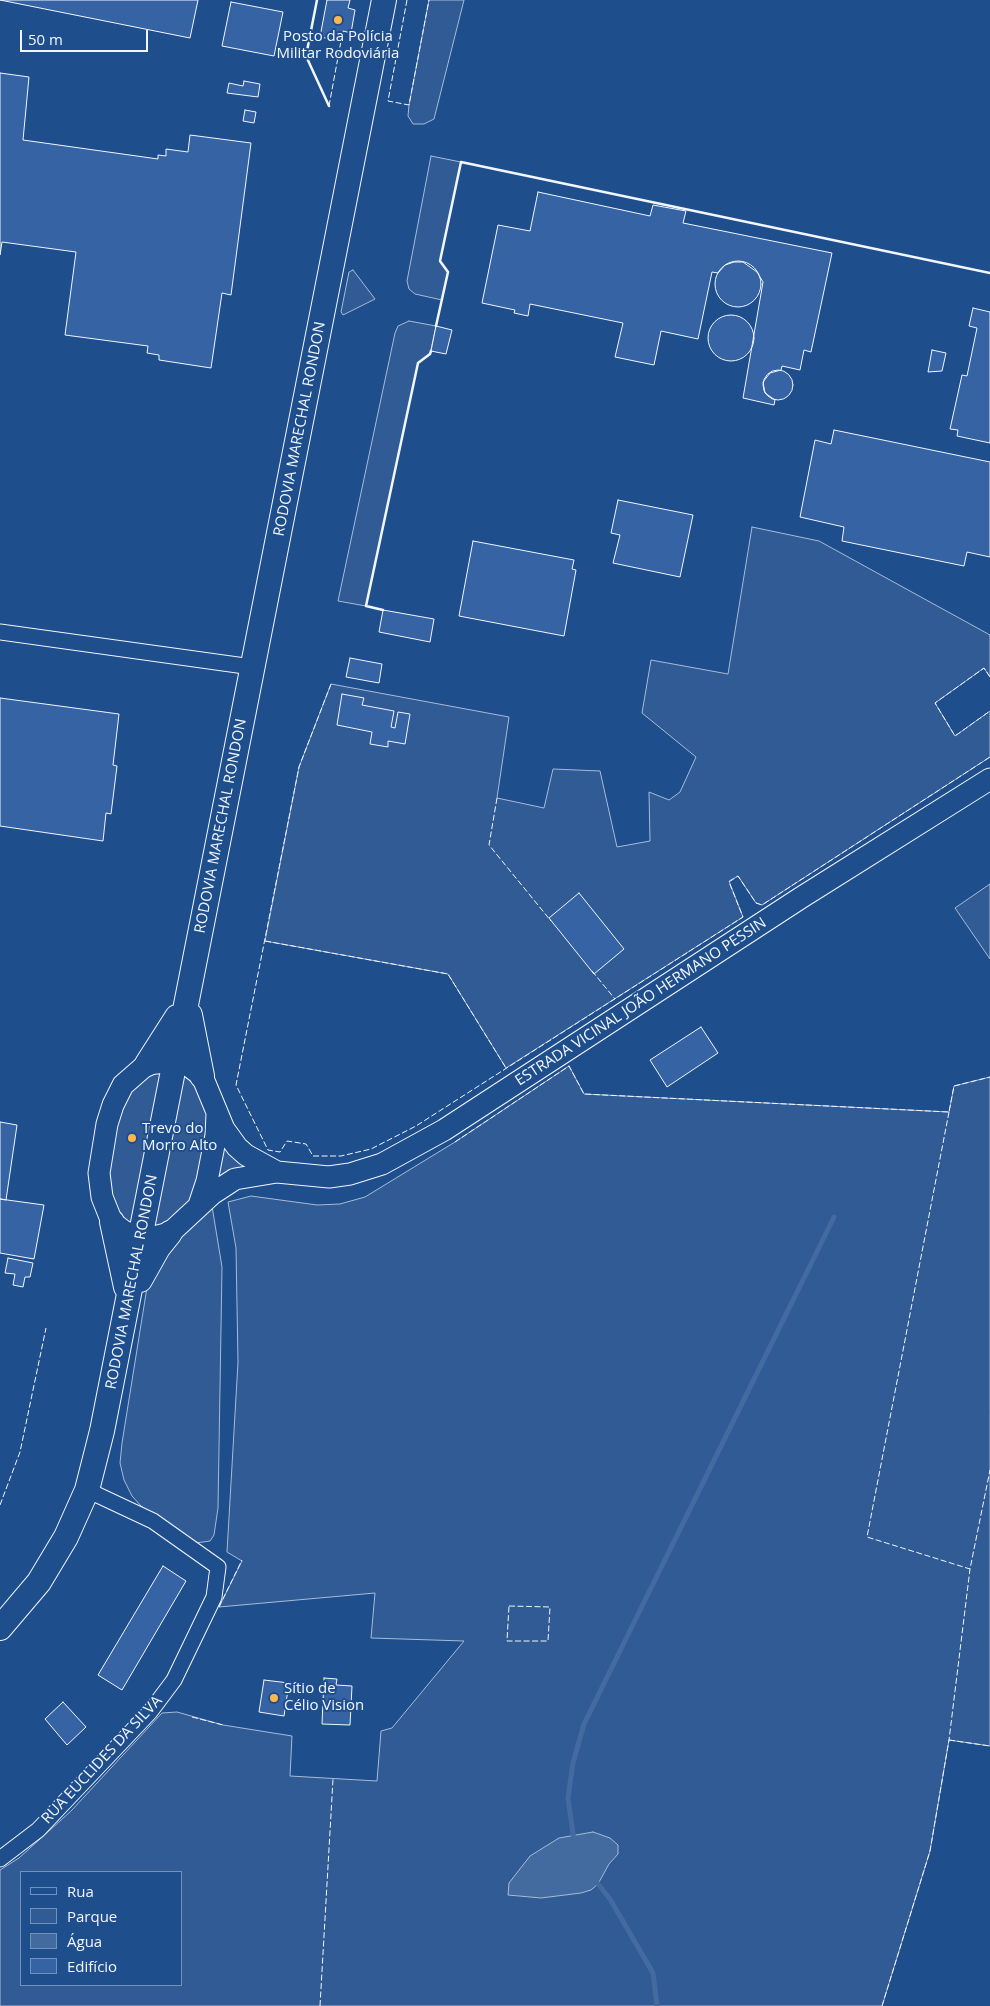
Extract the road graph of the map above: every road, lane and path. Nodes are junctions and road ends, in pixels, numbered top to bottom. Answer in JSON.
{"nodes":[{"id":1,"x":384,"y":0,"type":"edge"},
{"id":2,"x":0,"y":632,"type":"edge"},
{"id":3,"x":252,"y":667,"type":"junction"},
{"id":4,"x":990,"y":779,"type":"edge"},
{"id":5,"x":188,"y":998,"type":"junction"},
{"id":6,"x":175,"y":1060,"type":"junction"},
{"id":7,"x":147,"y":1064,"type":"junction"},
{"id":8,"x":202,"y":1076,"type":"junction"},
{"id":9,"x":217,"y":1111,"type":"junction"},
{"id":10,"x":276,"y":1172,"type":"junction"},
{"id":11,"x":199,"y":1205,"type":"junction"},
{"id":12,"x":112,"y":1222,"type":"junction"},
{"id":13,"x":170,"y":1233,"type":"junction"},
{"id":14,"x":141,"y":1237,"type":"junction"},
{"id":15,"x":129,"y":1301,"type":"junction"},
{"id":16,"x":87,"y":1490,"type":"junction"},
{"id":17,"x":0,"y":1628,"type":"edge"},
{"id":18,"x":0,"y":1859,"type":"edge"}],
"edges":[{"from":1,"to":3,"type":"main road","name":"RODOVIA MARECHAL RONDON"},
{"from":2,"to":3,"type":"street"},
{"from":3,"to":5,"type":"main road","name":"RODOVIA MARECHAL RONDON"},
{"from":4,"to":10,"type":"main road","name":"ESTRADA VICINAL JOÃO HERMANO PESSIN"},
{"from":5,"to":6,"type":"main road","name":"RODOVIA MARECHAL RONDON"},
{"from":5,"to":7,"type":"main road"},
{"from":5,"to":8,"type":"main road"},
{"from":6,"to":7,"type":"main road"},
{"from":6,"to":8,"type":"main road"},
{"from":6,"to":14,"type":"main road","name":"RODOVIA MARECHAL RONDON"},
{"from":7,"to":12,"type":"main road"},
{"from":8,"to":9,"type":"main road","name":"ESTRADA VICINAL JOÃO HERMANO PESSIN"},
{"from":9,"to":10,"type":"main road","name":"ESTRADA VICINAL JOÃO HERMANO PESSIN"},
{"from":9,"to":11,"type":"main road"},
{"from":10,"to":11,"type":"main road","name":"ESTRADA VICINAL JOÃO HERMANO PESSIN"},
{"from":11,"to":13,"type":"main road","name":"ESTRADA VICINAL JOÃO HERMANO PESSIN"},
{"from":12,"to":14,"type":"main road"},
{"from":12,"to":15,"type":"main road"},
{"from":13,"to":14,"type":"main road"},
{"from":13,"to":15,"type":"main road"},
{"from":14,"to":15,"type":"main road","name":"RODOVIA MARECHAL RONDON"},
{"from":15,"to":16,"type":"main road","name":"RODOVIA MARECHAL RONDON"},
{"from":16,"to":17,"type":"main road","name":"RODOVIA MARECHAL RONDON"},
{"from":16,"to":18,"type":"street","name":"RUA EUCLIDES DA SILVA"}]}
